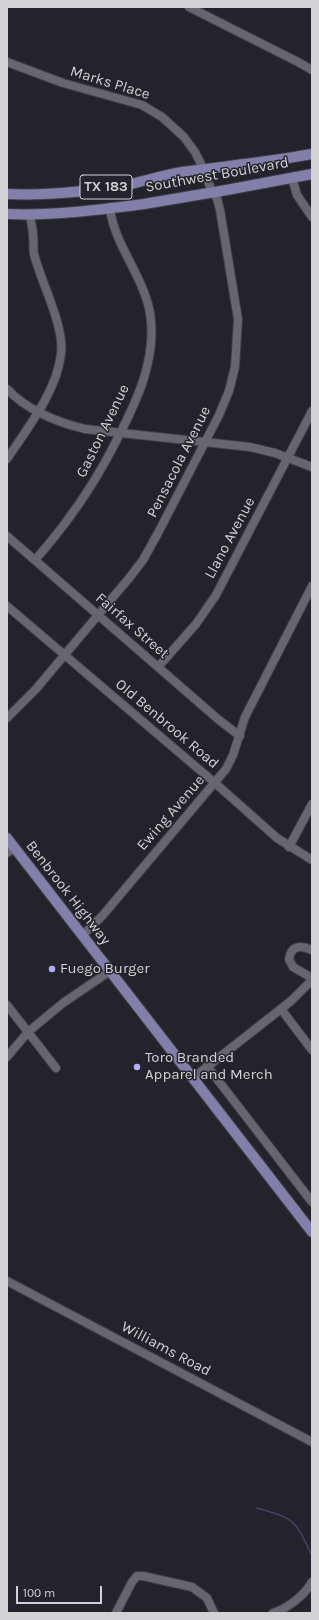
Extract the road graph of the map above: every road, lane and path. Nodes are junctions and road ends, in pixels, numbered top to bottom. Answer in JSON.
{"nodes":[{"id":1,"x":189,"y":7,"type":"edge"},
{"id":2,"x":7,"y":62,"type":"edge"},
{"id":3,"x":312,"y":70,"type":"edge"},
{"id":4,"x":312,"y":154,"type":"edge"},
{"id":5,"x":204,"y":170,"type":"junction"},
{"id":6,"x":312,"y":174,"type":"edge"},
{"id":7,"x":292,"y":178,"type":"junction"},
{"id":8,"x":212,"y":192,"type":"junction"},
{"id":9,"x":7,"y":194,"type":"edge"},
{"id":10,"x":110,"y":208,"type":"junction"},
{"id":11,"x":7,"y":214,"type":"edge"},
{"id":12,"x":30,"y":215,"type":"junction"},
{"id":13,"x":312,"y":217,"type":"edge"},
{"id":14,"x":7,"y":389,"type":"edge"},
{"id":15,"x":38,"y":412,"type":"junction"},
{"id":16,"x":312,"y":412,"type":"edge"},
{"id":17,"x":121,"y":432,"type":"junction"},
{"id":18,"x":205,"y":441,"type":"junction"},
{"id":19,"x":288,"y":458,"type":"junction"},
{"id":20,"x":7,"y":459,"type":"edge"},
{"id":21,"x":312,"y":467,"type":"edge"},
{"id":22,"x":7,"y":536,"type":"edge"},
{"id":23,"x":35,"y":560,"type":"junction"},
{"id":24,"x":312,"y":586,"type":"edge"},
{"id":25,"x":7,"y":606,"type":"edge"},
{"id":26,"x":98,"y":615,"type":"junction"},
{"id":27,"x":64,"y":655,"type":"junction"},
{"id":28,"x":158,"y":667,"type":"junction"},
{"id":29,"x":7,"y":718,"type":"edge"},
{"id":30,"x":240,"y":736,"type":"junction"},
{"id":31,"x":215,"y":783,"type":"junction"},
{"id":32,"x":312,"y":804,"type":"edge"},
{"id":33,"x":7,"y":838,"type":"edge"},
{"id":34,"x":289,"y":847,"type":"junction"},
{"id":35,"x":10,"y":850,"type":"edge"},
{"id":36,"x":312,"y":860,"type":"edge"},
{"id":37,"x":82,"y":936,"type":"junction"},
{"id":38,"x":312,"y":950,"type":"edge"},
{"id":39,"x":110,"y":971,"type":"junction"},
{"id":40,"x":312,"y":979,"type":"edge"},
{"id":41,"x":7,"y":1005,"type":"edge"},
{"id":42,"x":281,"y":1009,"type":"junction"},
{"id":43,"x":28,"y":1032,"type":"junction"},
{"id":44,"x":312,"y":1050,"type":"edge"},
{"id":45,"x":7,"y":1056,"type":"edge"},
{"id":46,"x":207,"y":1066,"type":"junction"},
{"id":47,"x":56,"y":1068,"type":"dead end"},
{"id":48,"x":193,"y":1078,"type":"junction"},
{"id":49,"x":312,"y":1202,"type":"edge"},
{"id":50,"x":312,"y":1232,"type":"edge"},
{"id":51,"x":7,"y":1281,"type":"edge"},
{"id":52,"x":312,"y":1442,"type":"edge"},
{"id":53,"x":312,"y":1582,"type":"edge"},
{"id":54,"x":116,"y":1613,"type":"edge"},
{"id":55,"x":214,"y":1613,"type":"edge"},
{"id":56,"x":273,"y":1613,"type":"edge"}],
"edges":[{"from":1,"to":3,"type":"street"},
{"from":2,"to":5,"type":"street","name":"Marks Place"},
{"from":4,"to":5,"type":"main road","name":"Southwest Boulevard","number":"TX 183"},
{"from":5,"to":8,"type":"street","name":"Pensacola Avenue"},
{"from":5,"to":9,"type":"main road","name":"Southwest Boulevard","number":"TX 183"},
{"from":6,"to":7,"type":"main road","name":"Southwest Boulevard","number":"TX 183"},
{"from":7,"to":8,"type":"main road","name":"Southwest Boulevard","number":"TX 183"},
{"from":7,"to":13,"type":"street"},
{"from":8,"to":10,"type":"main road","name":"Southwest Boulevard","number":"TX 183"},
{"from":8,"to":18,"type":"street","name":"Pensacola Avenue"},
{"from":10,"to":12,"type":"main road","name":"Southwest Boulevard","number":"TX 183"},
{"from":10,"to":17,"type":"street","name":"Gaston Avenue"},
{"from":11,"to":12,"type":"main road","name":"Southwest Boulevard","number":"TX 183"},
{"from":12,"to":15,"type":"street"},
{"from":14,"to":15,"type":"street"},
{"from":15,"to":17,"type":"street"},
{"from":15,"to":20,"type":"street"},
{"from":16,"to":19,"type":"street","name":"Llano Avenue"},
{"from":17,"to":18,"type":"street"},
{"from":17,"to":23,"type":"street","name":"Gaston Avenue"},
{"from":18,"to":19,"type":"street"},
{"from":18,"to":26,"type":"street","name":"Pensacola Avenue"},
{"from":19,"to":21,"type":"street"},
{"from":19,"to":28,"type":"street","name":"Llano Avenue"},
{"from":22,"to":23,"type":"street","name":"Fairfax Street"},
{"from":23,"to":26,"type":"street","name":"Fairfax Street"},
{"from":24,"to":30,"type":"street","name":"Ewing Avenue"},
{"from":25,"to":27,"type":"street","name":"Old Benbrook Road"},
{"from":26,"to":27,"type":"street","name":"Pensacola Avenue"},
{"from":26,"to":28,"type":"street","name":"Fairfax Street"},
{"from":27,"to":29,"type":"street","name":"Pensacola Avenue"},
{"from":27,"to":31,"type":"street","name":"Old Benbrook Road"},
{"from":28,"to":30,"type":"street","name":"Fairfax Street"},
{"from":30,"to":31,"type":"street","name":"Ewing Avenue"},
{"from":31,"to":34,"type":"street","name":"Old Benbrook Road"},
{"from":31,"to":37,"type":"street","name":"Ewing Avenue"},
{"from":32,"to":34,"type":"street"},
{"from":33,"to":35,"type":"main road","name":"Benbrook Highway"},
{"from":34,"to":36,"type":"street","name":"Old Benbrook Road"},
{"from":35,"to":37,"type":"main road","name":"Benbrook Highway"},
{"from":37,"to":39,"type":"main road","name":"Benbrook Highway"},
{"from":38,"to":40,"type":"street"},
{"from":39,"to":43,"type":"street"},
{"from":39,"to":48,"type":"main road","name":"Benbrook Highway"},
{"from":40,"to":42,"type":"street"},
{"from":41,"to":43,"type":"street"},
{"from":42,"to":44,"type":"street"},
{"from":42,"to":46,"type":"street"},
{"from":43,"to":45,"type":"street"},
{"from":43,"to":47,"type":"street"},
{"from":46,"to":48,"type":"street"},
{"from":46,"to":49,"type":"street"},
{"from":48,"to":50,"type":"main road","name":"Benbrook Highway"},
{"from":51,"to":52,"type":"street","name":"Williams Road"},
{"from":53,"to":56,"type":"street"},
{"from":54,"to":55,"type":"street"}]}
